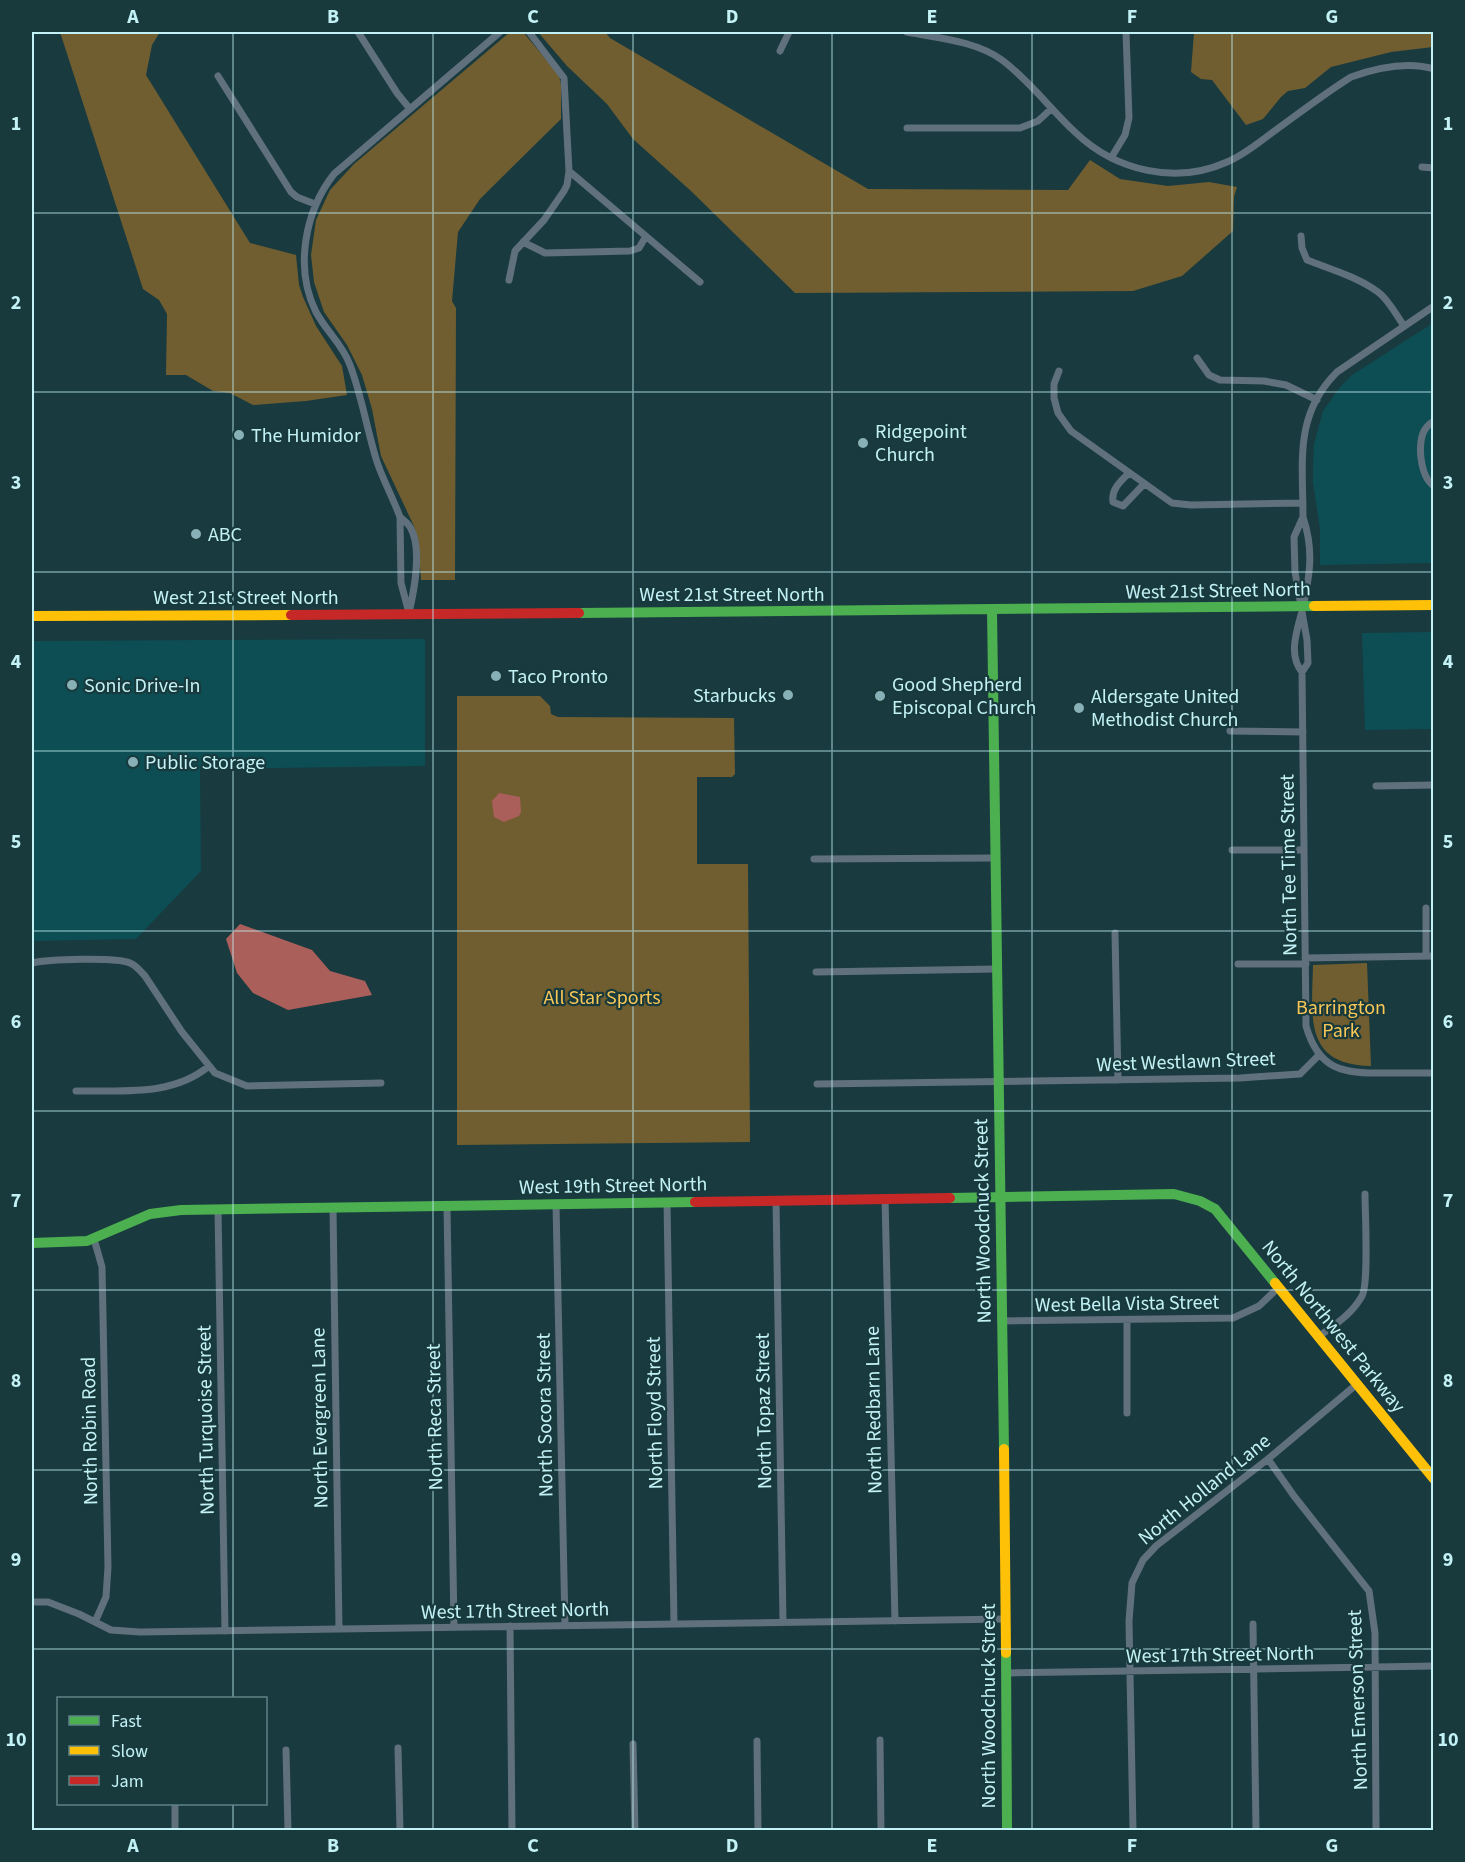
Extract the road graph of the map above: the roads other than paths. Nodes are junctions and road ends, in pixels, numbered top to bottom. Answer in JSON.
{"nodes":[{"id":1,"x":358,"y":32,"type":"edge"},
{"id":2,"x":500,"y":32,"type":"edge"},
{"id":3,"x":529,"y":32,"type":"edge"},
{"id":4,"x":789,"y":32,"type":"edge"},
{"id":5,"x":907,"y":32,"type":"edge"},
{"id":6,"x":915,"y":32,"type":"edge"},
{"id":7,"x":1125,"y":32,"type":"edge"},
{"id":8,"x":780,"y":51,"type":"dead end"},
{"id":9,"x":1434,"y":69,"type":"edge"},
{"id":10,"x":218,"y":76,"type":"dead end"},
{"id":11,"x":410,"y":109,"type":"junction"},
{"id":12,"x":1051,"y":109,"type":"junction"},
{"id":13,"x":907,"y":128,"type":"dead end"},
{"id":14,"x":1112,"y":158,"type":"junction"},
{"id":15,"x":1422,"y":167,"type":"dead end"},
{"id":16,"x":1434,"y":168,"type":"edge"},
{"id":17,"x":569,"y":171,"type":"junction"},
{"id":18,"x":315,"y":204,"type":"junction"},
{"id":19,"x":646,"y":236,"type":"junction"},
{"id":20,"x":1301,"y":236,"type":"dead end"},
{"id":21,"x":523,"y":242,"type":"junction"},
{"id":22,"x":509,"y":280,"type":"dead end"},
{"id":23,"x":700,"y":282,"type":"dead end"},
{"id":24,"x":1434,"y":306,"type":"edge"},
{"id":25,"x":1404,"y":326,"type":"junction"},
{"id":26,"x":1197,"y":358,"type":"dead end"},
{"id":27,"x":1059,"y":371,"type":"dead end"},
{"id":28,"x":1317,"y":400,"type":"junction"},
{"id":29,"x":1434,"y":421,"type":"edge"},
{"id":30,"x":1129,"y":472,"type":"junction"},
{"id":31,"x":1144,"y":484,"type":"junction"},
{"id":32,"x":1434,"y":486,"type":"edge"},
{"id":33,"x":1303,"y":503,"type":"junction"},
{"id":34,"x":400,"y":517,"type":"junction"},
{"id":35,"x":1303,"y":517,"type":"junction"},
{"id":36,"x":1434,"y":605,"type":"edge"},
{"id":37,"x":1303,"y":607,"type":"junction"},
{"id":38,"x":992,"y":610,"type":"junction"},
{"id":39,"x":410,"y":613,"type":"junction"},
{"id":40,"x":32,"y":616,"type":"edge"},
{"id":41,"x":1302,"y":672,"type":"junction"},
{"id":42,"x":1230,"y":731,"type":"dead end"},
{"id":43,"x":1303,"y":732,"type":"junction"},
{"id":44,"x":1434,"y":785,"type":"edge"},
{"id":45,"x":1376,"y":786,"type":"dead end"},
{"id":46,"x":1232,"y":850,"type":"dead end"},
{"id":47,"x":1304,"y":850,"type":"junction"},
{"id":48,"x":996,"y":858,"type":"junction"},
{"id":49,"x":814,"y":859,"type":"dead end"},
{"id":50,"x":1426,"y":908,"type":"dead end"},
{"id":51,"x":1116,"y":933,"type":"dead end"},
{"id":52,"x":1430,"y":956,"type":"edge"},
{"id":53,"x":1305,"y":961,"type":"junction"},
{"id":54,"x":32,"y":963,"type":"edge"},
{"id":55,"x":1238,"y":964,"type":"dead end"},
{"id":56,"x":997,"y":969,"type":"junction"},
{"id":57,"x":816,"y":972,"type":"dead end"},
{"id":58,"x":1319,"y":1055,"type":"junction"},
{"id":59,"x":209,"y":1066,"type":"junction"},
{"id":60,"x":1434,"y":1073,"type":"edge"},
{"id":61,"x":1118,"y":1080,"type":"junction"},
{"id":62,"x":999,"y":1082,"type":"junction"},
{"id":63,"x":381,"y":1083,"type":"dead end"},
{"id":64,"x":817,"y":1084,"type":"dead end"},
{"id":65,"x":76,"y":1091,"type":"dead end"},
{"id":66,"x":1365,"y":1194,"type":"dead end"},
{"id":67,"x":1000,"y":1196,"type":"junction"},
{"id":68,"x":885,"y":1198,"type":"junction"},
{"id":69,"x":777,"y":1200,"type":"junction"},
{"id":70,"x":1200,"y":1200,"type":"joint"},
{"id":71,"x":668,"y":1202,"type":"junction"},
{"id":72,"x":556,"y":1204,"type":"junction"},
{"id":73,"x":447,"y":1206,"type":"junction"},
{"id":74,"x":333,"y":1207,"type":"junction"},
{"id":75,"x":218,"y":1209,"type":"junction"},
{"id":76,"x":94,"y":1239,"type":"junction"},
{"id":77,"x":32,"y":1243,"type":"edge"},
{"id":78,"x":1279,"y":1287,"type":"junction"},
{"id":79,"x":1127,"y":1320,"type":"junction"},
{"id":80,"x":1001,"y":1322,"type":"junction"},
{"id":81,"x":1318,"y":1337,"type":"junction"},
{"id":82,"x":1357,"y":1384,"type":"junction"},
{"id":83,"x":1127,"y":1413,"type":"dead end"},
{"id":84,"x":1268,"y":1459,"type":"junction"},
{"id":85,"x":1434,"y":1479,"type":"edge"},
{"id":86,"x":32,"y":1602,"type":"edge"},
{"id":87,"x":1006,"y":1619,"type":"junction"},
{"id":88,"x":895,"y":1621,"type":"junction"},
{"id":89,"x":95,"y":1622,"type":"junction"},
{"id":90,"x":783,"y":1622,"type":"junction"},
{"id":91,"x":674,"y":1624,"type":"junction"},
{"id":92,"x":1253,"y":1624,"type":"dead end"},
{"id":93,"x":565,"y":1625,"type":"junction"},
{"id":94,"x":510,"y":1626,"type":"junction"},
{"id":95,"x":454,"y":1627,"type":"junction"},
{"id":96,"x":339,"y":1629,"type":"junction"},
{"id":97,"x":225,"y":1631,"type":"junction"},
{"id":98,"x":1434,"y":1666,"type":"edge"},
{"id":99,"x":1375,"y":1667,"type":"junction"},
{"id":100,"x":1253,"y":1670,"type":"junction"},
{"id":101,"x":1131,"y":1672,"type":"junction"},
{"id":102,"x":1006,"y":1673,"type":"junction"},
{"id":103,"x":880,"y":1740,"type":"dead end"},
{"id":104,"x":757,"y":1741,"type":"dead end"},
{"id":105,"x":633,"y":1744,"type":"dead end"},
{"id":106,"x":398,"y":1748,"type":"dead end"},
{"id":107,"x":286,"y":1750,"type":"dead end"},
{"id":108,"x":175,"y":1805,"type":"edge"},
{"id":109,"x":175,"y":1830,"type":"edge"},
{"id":110,"x":288,"y":1830,"type":"edge"},
{"id":111,"x":400,"y":1830,"type":"edge"},
{"id":112,"x":512,"y":1830,"type":"edge"},
{"id":113,"x":635,"y":1830,"type":"edge"},
{"id":114,"x":758,"y":1830,"type":"edge"},
{"id":115,"x":881,"y":1830,"type":"edge"},
{"id":116,"x":1006,"y":1830,"type":"edge"},
{"id":117,"x":1133,"y":1830,"type":"edge"},
{"id":118,"x":1256,"y":1830,"type":"edge"},
{"id":119,"x":1376,"y":1830,"type":"edge"}],
"edges":[{"from":1,"to":11,"type":"street"},
{"from":2,"to":11,"type":"street"},
{"from":3,"to":17,"type":"street"},
{"from":4,"to":8,"type":"street"},
{"from":5,"to":6,"type":"street"},
{"from":6,"to":12,"type":"street"},
{"from":7,"to":14,"type":"street"},
{"from":9,"to":14,"type":"street"},
{"from":10,"to":18,"type":"street"},
{"from":11,"to":18,"type":"street"},
{"from":12,"to":13,"type":"street"},
{"from":12,"to":14,"type":"street"},
{"from":15,"to":16,"type":"street"},
{"from":17,"to":19,"type":"street"},
{"from":17,"to":21,"type":"street"},
{"from":18,"to":34,"type":"street"},
{"from":19,"to":21,"type":"street"},
{"from":19,"to":23,"type":"street"},
{"from":20,"to":25,"type":"street"},
{"from":21,"to":22,"type":"street"},
{"from":24,"to":25,"type":"street","name":"North Tee Time Street"},
{"from":25,"to":28,"type":"street","name":"North Tee Time Street"},
{"from":26,"to":28,"type":"street"},
{"from":27,"to":30,"type":"street"},
{"from":28,"to":33,"type":"street","name":"North Tee Time Street"},
{"from":29,"to":32,"type":"street"},
{"from":30,"to":31,"type":"street"},
{"from":30,"to":31,"type":"street"},
{"from":31,"to":33,"type":"street"},
{"from":33,"to":35,"type":"street","name":"North Tee Time Street"},
{"from":34,"to":39,"type":"street"},
{"from":34,"to":39,"type":"street"},
{"from":35,"to":37,"type":"street","name":"North Tee Time Street"},
{"from":35,"to":37,"type":"street","name":"North Tee Time Street"},
{"from":36,"to":37,"type":"street","name":"West 21st Street North"},
{"from":37,"to":38,"type":"street","name":"West 21st Street North"},
{"from":37,"to":41,"type":"street","name":"North Tee Time Street"},
{"from":37,"to":41,"type":"street","name":"North Tee Time Street"},
{"from":38,"to":39,"type":"street","name":"West 21st Street North"},
{"from":38,"to":48,"type":"street","name":"North Woodchuck Street"},
{"from":39,"to":40,"type":"street","name":"West 21st Street North"},
{"from":41,"to":43,"type":"street","name":"North Tee Time Street"},
{"from":42,"to":43,"type":"street"},
{"from":43,"to":47,"type":"street","name":"North Tee Time Street"},
{"from":44,"to":45,"type":"street"},
{"from":46,"to":47,"type":"street"},
{"from":47,"to":53,"type":"street","name":"North Tee Time Street"},
{"from":48,"to":49,"type":"street"},
{"from":48,"to":56,"type":"street","name":"North Woodchuck Street"},
{"from":50,"to":52,"type":"street"},
{"from":51,"to":61,"type":"street"},
{"from":52,"to":53,"type":"street"},
{"from":53,"to":55,"type":"street"},
{"from":53,"to":58,"type":"street","name":"North Tee Time Street"},
{"from":54,"to":59,"type":"street"},
{"from":56,"to":57,"type":"street"},
{"from":56,"to":62,"type":"street","name":"North Woodchuck Street"},
{"from":58,"to":60,"type":"street"},
{"from":58,"to":61,"type":"street","name":"West Westlawn Street"},
{"from":59,"to":63,"type":"street"},
{"from":59,"to":65,"type":"street"},
{"from":61,"to":62,"type":"street","name":"West Westlawn Street"},
{"from":62,"to":64,"type":"street","name":"West Westlawn Street"},
{"from":62,"to":67,"type":"street","name":"North Woodchuck Street"},
{"from":66,"to":81,"type":"street"},
{"from":67,"to":68,"type":"street","name":"West 19th Street North"},
{"from":67,"to":70,"type":"street","name":"West 19th Street North"},
{"from":67,"to":80,"type":"street","name":"North Woodchuck Street"},
{"from":68,"to":69,"type":"street","name":"West 19th Street North"},
{"from":68,"to":88,"type":"street","name":"North Redbarn Lane"},
{"from":69,"to":71,"type":"street","name":"West 19th Street North"},
{"from":69,"to":90,"type":"street","name":"North Topaz Street"},
{"from":70,"to":78,"type":"street","name":"North Northwest Parkway"},
{"from":71,"to":72,"type":"street","name":"West 19th Street North"},
{"from":71,"to":91,"type":"street","name":"North Floyd Street"},
{"from":72,"to":73,"type":"street","name":"West 19th Street North"},
{"from":72,"to":93,"type":"street","name":"North Socora Street"},
{"from":73,"to":74,"type":"street","name":"West 19th Street North"},
{"from":73,"to":95,"type":"street","name":"North Reca Street"},
{"from":74,"to":75,"type":"street","name":"West 19th Street North"},
{"from":74,"to":96,"type":"street","name":"North Evergreen Lane"},
{"from":75,"to":76,"type":"street","name":"West 19th Street North"},
{"from":75,"to":97,"type":"street","name":"North Turquoise Street"},
{"from":76,"to":77,"type":"street","name":"West 19th Street North"},
{"from":76,"to":89,"type":"street","name":"North Robin Road"},
{"from":78,"to":79,"type":"street","name":"West Bella Vista Street"},
{"from":78,"to":81,"type":"street","name":"North Northwest Parkway"},
{"from":79,"to":80,"type":"street","name":"West Bella Vista Street"},
{"from":79,"to":83,"type":"street"},
{"from":80,"to":87,"type":"street","name":"North Woodchuck Street"},
{"from":81,"to":82,"type":"street","name":"North Northwest Parkway"},
{"from":82,"to":84,"type":"street","name":"North Holland Lane"},
{"from":82,"to":85,"type":"street","name":"North Northwest Parkway"},
{"from":84,"to":99,"type":"street","name":"North Emerson Street"},
{"from":84,"to":101,"type":"street","name":"North Holland Lane"},
{"from":86,"to":89,"type":"street","name":"West 17th Street North"},
{"from":87,"to":88,"type":"street","name":"West 17th Street North"},
{"from":87,"to":102,"type":"street","name":"North Woodchuck Street"},
{"from":88,"to":90,"type":"street","name":"West 17th Street North"},
{"from":89,"to":97,"type":"street","name":"West 17th Street North"},
{"from":90,"to":91,"type":"street","name":"West 17th Street North"},
{"from":91,"to":93,"type":"street","name":"West 17th Street North"},
{"from":92,"to":100,"type":"street"},
{"from":93,"to":94,"type":"street","name":"West 17th Street North"},
{"from":94,"to":95,"type":"street","name":"West 17th Street North"},
{"from":94,"to":112,"type":"street"},
{"from":95,"to":96,"type":"street","name":"West 17th Street North"},
{"from":96,"to":97,"type":"street","name":"West 17th Street North"},
{"from":98,"to":99,"type":"street","name":"West 17th Street North"},
{"from":99,"to":100,"type":"street","name":"West 17th Street North"},
{"from":99,"to":119,"type":"street","name":"North Emerson Street"},
{"from":100,"to":101,"type":"street","name":"West 17th Street North"},
{"from":100,"to":118,"type":"street"},
{"from":101,"to":102,"type":"street","name":"West 17th Street North"},
{"from":101,"to":117,"type":"street","name":"North Holland Lane"},
{"from":102,"to":116,"type":"street","name":"North Woodchuck Street"},
{"from":103,"to":115,"type":"street"},
{"from":104,"to":114,"type":"street"},
{"from":105,"to":113,"type":"street"},
{"from":106,"to":111,"type":"street"},
{"from":107,"to":110,"type":"street"},
{"from":108,"to":109,"type":"street"}]}
